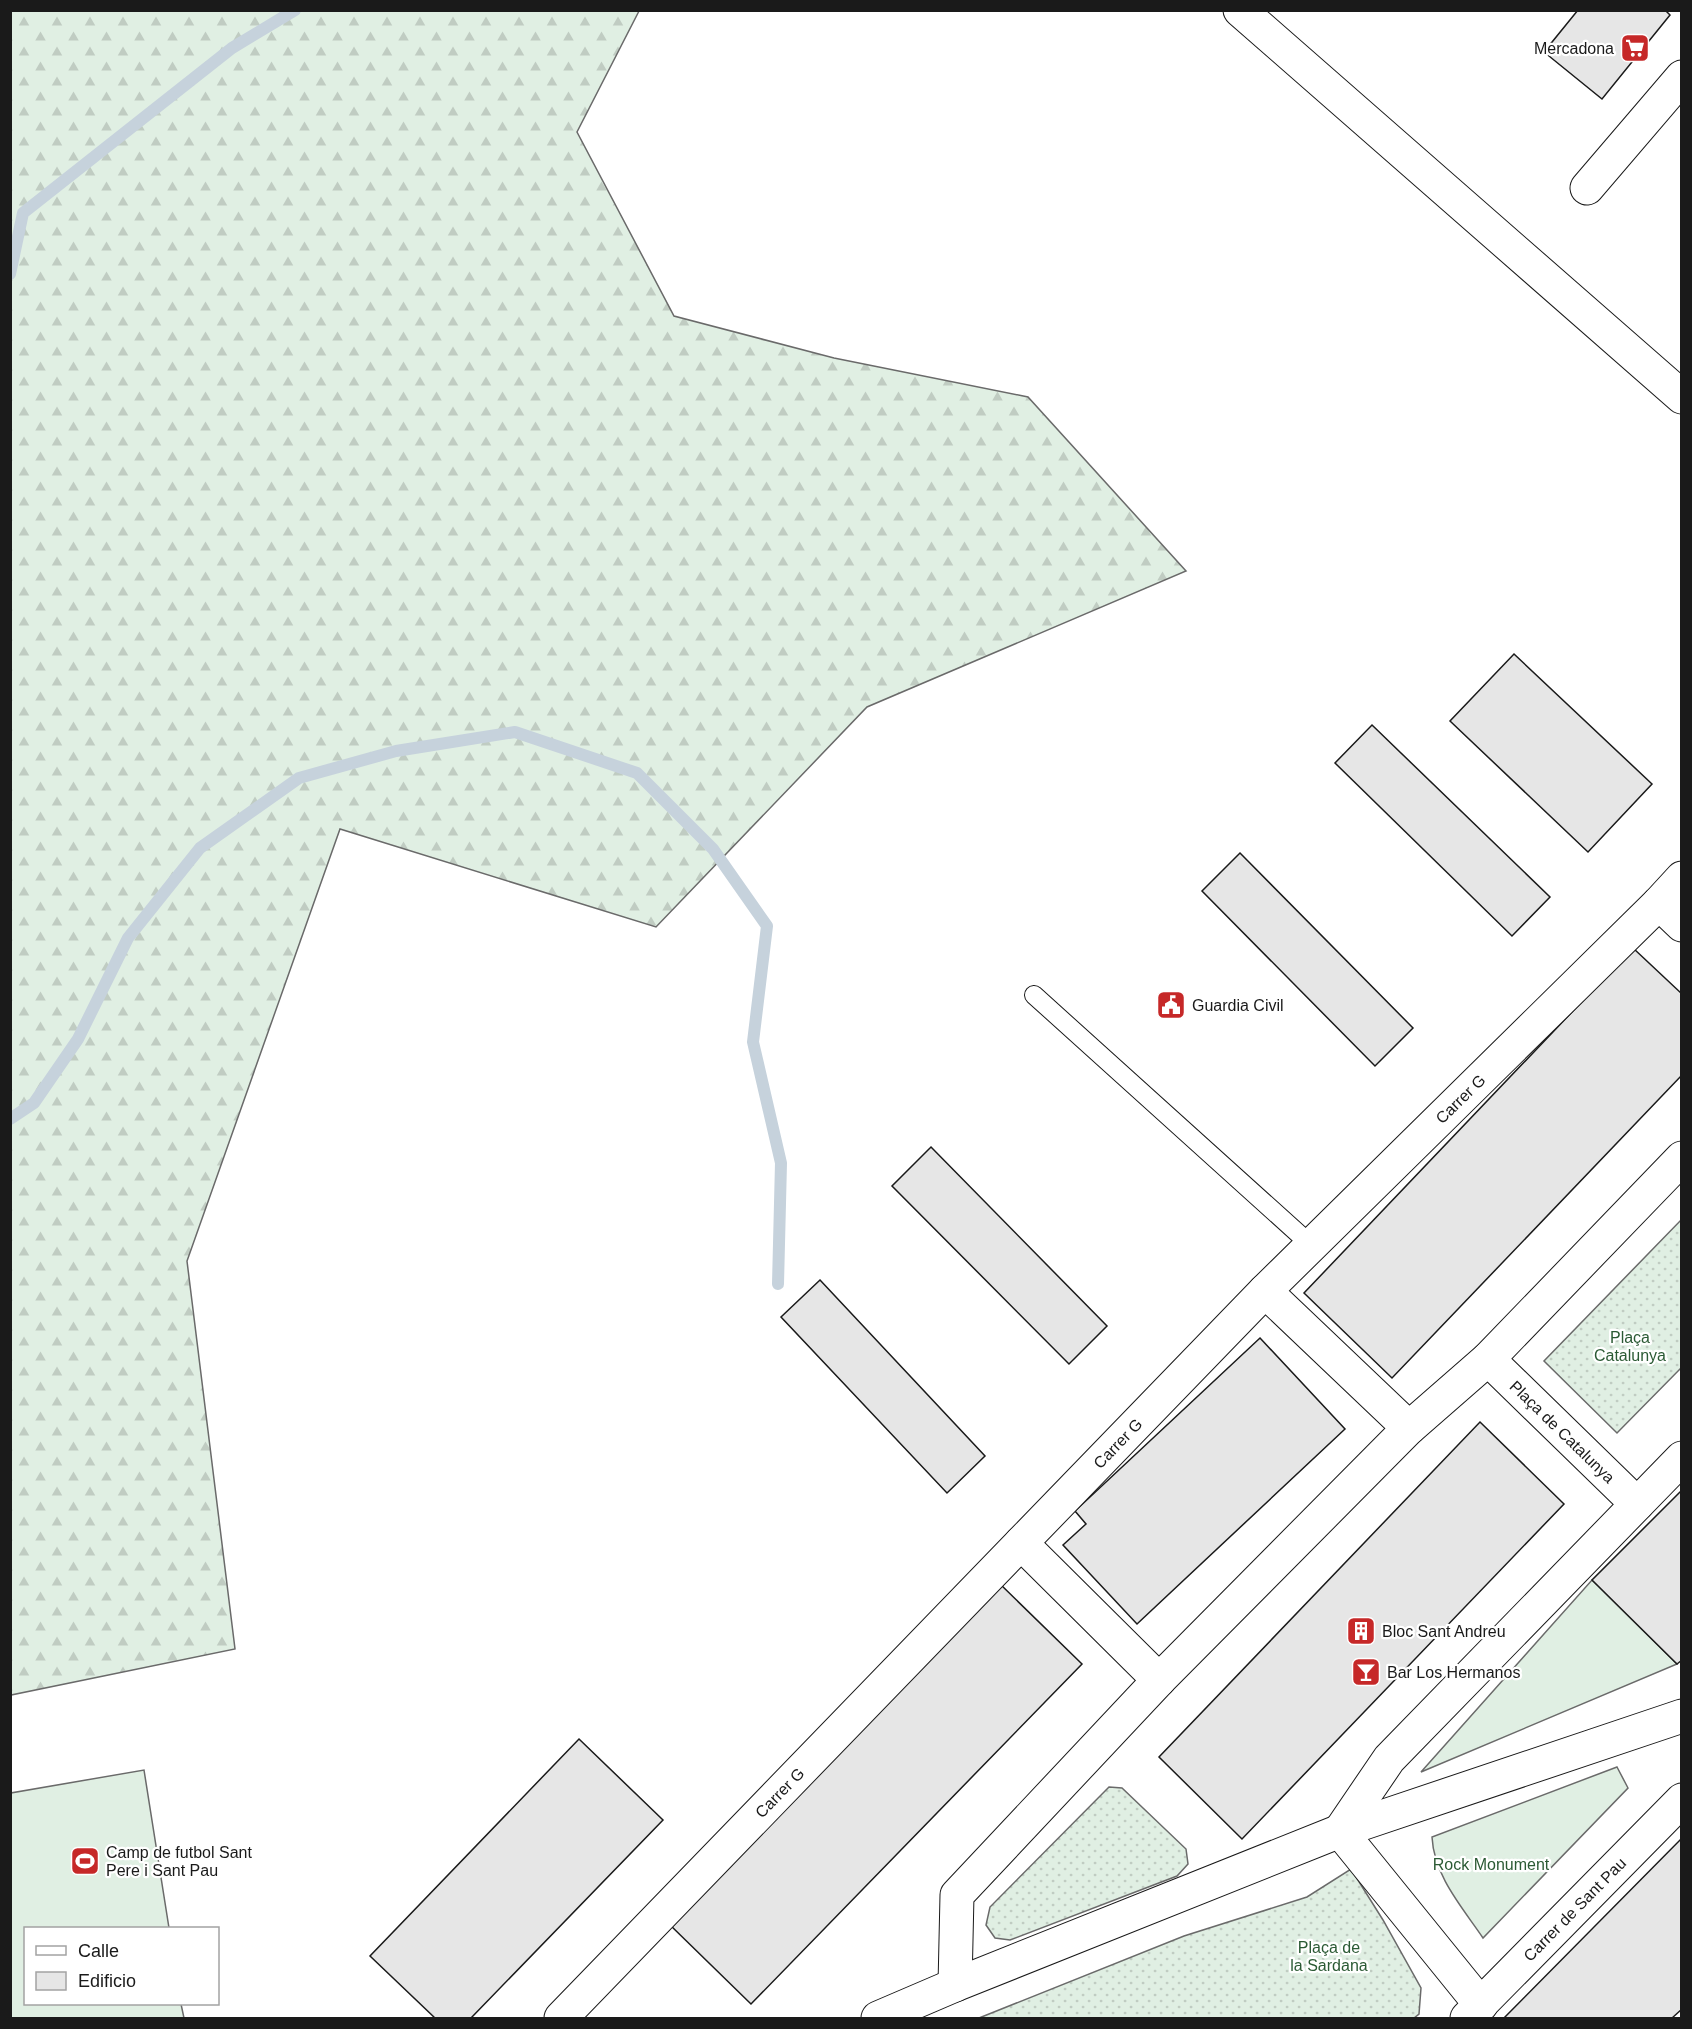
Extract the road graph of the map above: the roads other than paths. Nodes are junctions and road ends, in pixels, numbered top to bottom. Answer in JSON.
{"nodes":[{"id":1,"x":1239,"y":10,"type":"edge"},
{"id":2,"x":1682,"y":77,"type":"edge"},
{"id":3,"x":1587,"y":188,"type":"dead end"},
{"id":4,"x":1682,"y":397,"type":"edge"},
{"id":5,"x":1682,"y":878,"type":"edge"},
{"id":6,"x":1670,"y":914,"type":"edge"},
{"id":7,"x":1034,"y":995,"type":"dead end"},
{"id":8,"x":1682,"y":1158,"type":"edge"},
{"id":9,"x":1311,"y":1245,"type":"junction"},
{"id":10,"x":1265,"y":1291,"type":"junction"},
{"id":11,"x":1488,"y":1359,"type":"junction"},
{"id":12,"x":1409,"y":1428,"type":"junction"},
{"id":13,"x":1682,"y":1458,"type":"edge"},
{"id":14,"x":1637,"y":1504,"type":"junction"},
{"id":15,"x":1021,"y":1543,"type":"junction"},
{"id":16,"x":1159,"y":1680,"type":"junction"},
{"id":17,"x":1682,"y":1716,"type":"edge"},
{"id":18,"x":1682,"y":1800,"type":"edge"},
{"id":19,"x":1340,"y":1831,"type":"junction"},
{"id":20,"x":955,"y":1985,"type":"junction"},
{"id":21,"x":1474,"y":2012,"type":"edge"},
{"id":22,"x":561,"y":2019,"type":"edge"},
{"id":23,"x":878,"y":2019,"type":"edge"}],
"edges":[{"from":1,"to":4,"type":"street"},
{"from":2,"to":3,"type":"street"},
{"from":5,"to":6,"type":"street","name":"Carrer G"},
{"from":6,"to":9,"type":"street","name":"Carrer G"},
{"from":7,"to":9,"type":"lane"},
{"from":8,"to":11,"type":"street"},
{"from":9,"to":10,"type":"street","name":"Carrer G"},
{"from":10,"to":12,"type":"street"},
{"from":10,"to":15,"type":"street","name":"Carrer G"},
{"from":11,"to":12,"type":"street"},
{"from":11,"to":14,"type":"street","name":"Plaça de Catalunya"},
{"from":12,"to":16,"type":"street"},
{"from":13,"to":14,"type":"street"},
{"from":14,"to":19,"type":"street"},
{"from":15,"to":16,"type":"street"},
{"from":15,"to":22,"type":"street","name":"Carrer G"},
{"from":16,"to":20,"type":"street"},
{"from":17,"to":19,"type":"street"},
{"from":18,"to":21,"type":"street","name":"Carrer de Sant Pau"},
{"from":19,"to":20,"type":"street"},
{"from":19,"to":21,"type":"street"},
{"from":20,"to":23,"type":"street"}]}
